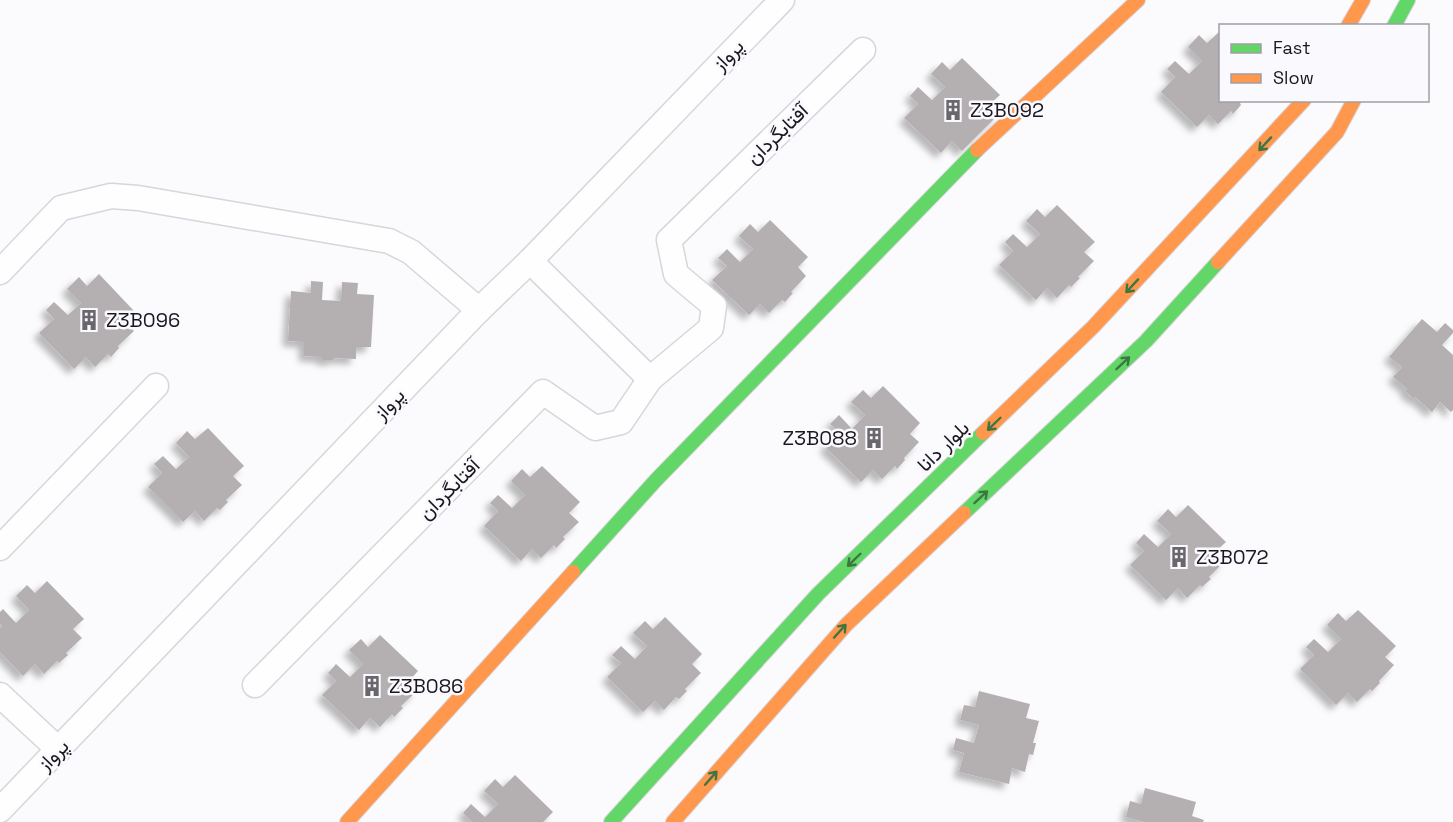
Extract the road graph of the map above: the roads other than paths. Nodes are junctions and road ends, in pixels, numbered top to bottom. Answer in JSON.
{"nodes":[{"id":1,"x":782,"y":0,"type":"edge"},
{"id":2,"x":1138,"y":0,"type":"edge"},
{"id":3,"x":1363,"y":0,"type":"edge"},
{"id":4,"x":1408,"y":0,"type":"edge"},
{"id":5,"x":1349,"y":24,"type":"edge"},
{"id":6,"x":1395,"y":24,"type":"edge"},
{"id":7,"x":863,"y":50,"type":"dead end"},
{"id":8,"x":1302,"y":102,"type":"edge"},
{"id":9,"x":1353,"y":102,"type":"edge"},
{"id":10,"x":530,"y":261,"type":"junction"},
{"id":11,"x":0,"y":272,"type":"edge"},
{"id":12,"x":479,"y":310,"type":"junction"},
{"id":13,"x":650,"y":379,"type":"junction"},
{"id":14,"x":156,"y":386,"type":"dead end"},
{"id":15,"x":0,"y":548,"type":"edge"},
{"id":16,"x":255,"y":685,"type":"dead end"},
{"id":17,"x":0,"y":695,"type":"edge"},
{"id":18,"x":59,"y":750,"type":"junction"},
{"id":19,"x":0,"y":810,"type":"edge"},
{"id":20,"x":346,"y":822,"type":"edge"},
{"id":21,"x":610,"y":822,"type":"edge"},
{"id":22,"x":673,"y":822,"type":"edge"}],
"edges":[{"from":1,"to":10,"type":"street","name":"پرواز"},
{"from":2,"to":20,"type":"street"},
{"from":3,"to":5,"type":"street"},
{"from":4,"to":6,"type":"street"},
{"from":7,"to":13,"type":"street","name":"آفتابگردان"},
{"from":8,"to":21,"type":"street","name":"بلوار دانا","one_way":true},
{"from":22,"to":9,"type":"street","one_way":true},
{"from":10,"to":12,"type":"street","name":"پرواز"},
{"from":10,"to":13,"type":"street"},
{"from":11,"to":12,"type":"street"},
{"from":12,"to":18,"type":"street","name":"پرواز"},
{"from":13,"to":16,"type":"street","name":"آفتابگردان"},
{"from":14,"to":15,"type":"street"},
{"from":17,"to":18,"type":"street"},
{"from":18,"to":19,"type":"street","name":"پرواز"}]}
